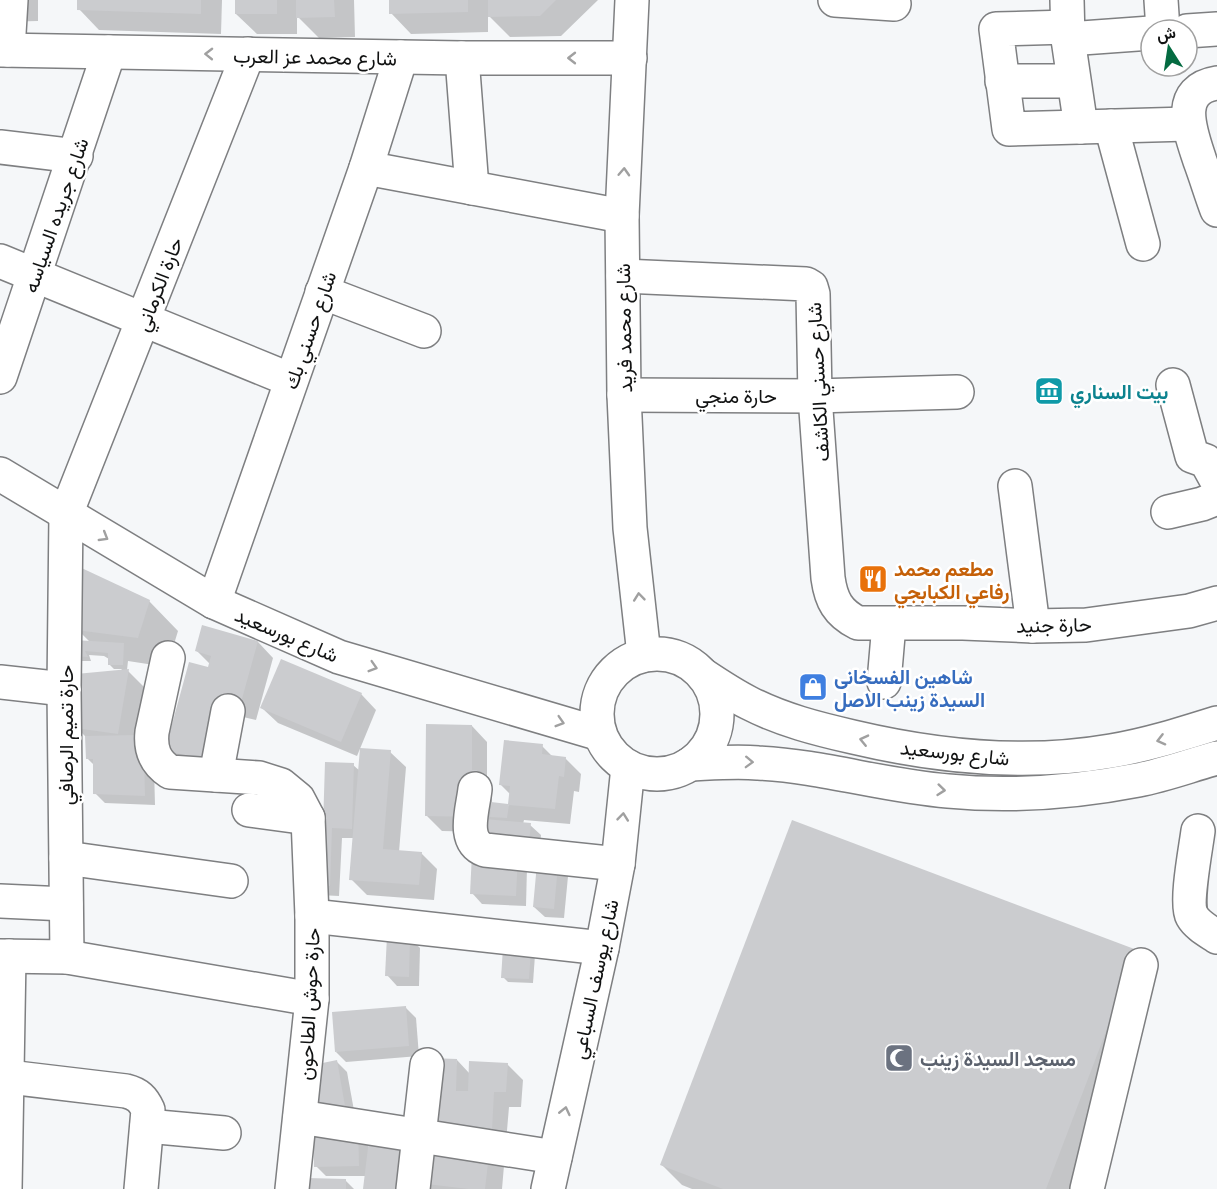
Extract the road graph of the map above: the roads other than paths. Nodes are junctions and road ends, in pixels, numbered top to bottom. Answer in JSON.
{"nodes":[{"id":1,"x":11,"y":0,"type":"edge"},
{"id":2,"x":632,"y":0,"type":"edge"},
{"id":3,"x":835,"y":0,"type":"edge"},
{"id":4,"x":1161,"y":0,"type":"edge"},
{"id":5,"x":1215,"y":0,"type":"edge"},
{"id":6,"x":894,"y":4,"type":"dead end"},
{"id":7,"x":1217,"y":15,"type":"edge"},
{"id":8,"x":1162,"y":18,"type":"edge"},
{"id":9,"x":1068,"y":22,"type":"edge"},
{"id":10,"x":1217,"y":29,"type":"edge"},
{"id":11,"x":1199,"y":30,"type":"edge"},
{"id":12,"x":1139,"y":31,"type":"edge"},
{"id":13,"x":4,"y":50,"type":"edge"},
{"id":14,"x":110,"y":52,"type":"junction"},
{"id":15,"x":248,"y":54,"type":"junction"},
{"id":16,"x":401,"y":57,"type":"junction"},
{"id":17,"x":462,"y":58,"type":"junction"},
{"id":18,"x":630,"y":58,"type":"junction"},
{"id":19,"x":1002,"y":81,"type":"junction"},
{"id":20,"x":1073,"y":81,"type":"junction"},
{"id":21,"x":1217,"y":83,"type":"edge"},
{"id":22,"x":1188,"y":124,"type":"junction"},
{"id":23,"x":1096,"y":126,"type":"junction"},
{"id":24,"x":0,"y":147,"type":"edge"},
{"id":25,"x":76,"y":156,"type":"junction"},
{"id":26,"x":366,"y":168,"type":"junction"},
{"id":27,"x":472,"y":188,"type":"junction"},
{"id":28,"x":1217,"y":210,"type":"edge"},
{"id":29,"x":622,"y":216,"type":"junction"},
{"id":30,"x":1143,"y":244,"type":"dead end"},
{"id":31,"x":0,"y":261,"type":"edge"},
{"id":32,"x":35,"y":274,"type":"junction"},
{"id":33,"x":623,"y":276,"type":"junction"},
{"id":34,"x":322,"y":292,"type":"junction"},
{"id":35,"x":144,"y":319,"type":"junction"},
{"id":36,"x":424,"y":331,"type":"dead end"},
{"id":37,"x":0,"y":377,"type":"edge"},
{"id":38,"x":291,"y":380,"type":"junction"},
{"id":39,"x":1173,"y":386,"type":"dead end"},
{"id":40,"x":957,"y":392,"type":"dead end"},
{"id":41,"x":624,"y":395,"type":"junction"},
{"id":42,"x":815,"y":396,"type":"junction"},
{"id":43,"x":0,"y":474,"type":"edge"},
{"id":44,"x":1217,"y":481,"type":"edge"},
{"id":45,"x":1016,"y":486,"type":"dead end"},
{"id":46,"x":1217,"y":498,"type":"edge"},
{"id":47,"x":1168,"y":512,"type":"dead end"},
{"id":48,"x":66,"y":514,"type":"junction"},
{"id":49,"x":214,"y":602,"type":"junction"},
{"id":50,"x":1217,"y":603,"type":"edge"},
{"id":51,"x":889,"y":624,"type":"junction"},
{"id":52,"x":1033,"y":626,"type":"junction"},
{"id":53,"x":644,"y":655,"type":"junction"},
{"id":54,"x":168,"y":658,"type":"dead end"},
{"id":55,"x":703,"y":675,"type":"junction"},
{"id":56,"x":0,"y":682,"type":"edge"},
{"id":57,"x":884,"y":682,"type":"dead end"},
{"id":58,"x":64,"y":689,"type":"junction"},
{"id":59,"x":228,"y":711,"type":"dead end"},
{"id":60,"x":1217,"y":723,"type":"edge"},
{"id":61,"x":600,"y":734,"type":"junction"},
{"id":62,"x":1217,"y":758,"type":"edge"},
{"id":63,"x":690,"y":764,"type":"junction"},
{"id":64,"x":628,"y":767,"type":"junction"},
{"id":65,"x":216,"y":775,"type":"junction"},
{"id":66,"x":475,"y":789,"type":"dead end"},
{"id":67,"x":249,"y":810,"type":"dead end"},
{"id":68,"x":308,"y":818,"type":"junction"},
{"id":69,"x":1198,"y":831,"type":"dead end"},
{"id":70,"x":66,"y":858,"type":"junction"},
{"id":71,"x":618,"y":864,"type":"junction"},
{"id":72,"x":231,"y":881,"type":"dead end"},
{"id":73,"x":0,"y":901,"type":"edge"},
{"id":74,"x":66,"y":904,"type":"junction"},
{"id":75,"x":312,"y":916,"type":"junction"},
{"id":76,"x":1217,"y":937,"type":"edge"},
{"id":77,"x":602,"y":948,"type":"junction"},
{"id":78,"x":5,"y":956,"type":"edge"},
{"id":79,"x":67,"y":957,"type":"junction"},
{"id":80,"x":1141,"y":965,"type":"dead end"},
{"id":81,"x":312,"y":999,"type":"junction"},
{"id":82,"x":428,"y":1065,"type":"dead end"},
{"id":83,"x":4,"y":1076,"type":"edge"},
{"id":84,"x":300,"y":1117,"type":"junction"},
{"id":85,"x":147,"y":1126,"type":"junction"},
{"id":86,"x":224,"y":1133,"type":"dead end"},
{"id":87,"x":419,"y":1136,"type":"junction"},
{"id":88,"x":555,"y":1157,"type":"junction"},
{"id":89,"x":1091,"y":1188,"type":"edge"},
{"id":90,"x":5,"y":1189,"type":"edge"},
{"id":91,"x":141,"y":1189,"type":"edge"},
{"id":92,"x":292,"y":1189,"type":"edge"},
{"id":93,"x":413,"y":1189,"type":"edge"},
{"id":94,"x":548,"y":1189,"type":"edge"}],
"edges":[{"from":1,"to":13,"type":"street"},
{"from":2,"to":18,"type":"street","name":"شارع محمد فريد"},
{"from":3,"to":6,"type":"street"},
{"from":4,"to":8,"type":"street"},
{"from":5,"to":7,"type":"street"},
{"from":9,"to":12,"type":"street"},
{"from":9,"to":19,"type":"street"},
{"from":9,"to":20,"type":"street"},
{"from":10,"to":11,"type":"street"},
{"from":13,"to":14,"type":"street","name":"شارع محمد عز العرب"},
{"from":15,"to":14,"type":"street","name":"شارع محمد عز العرب","one_way":true},
{"from":14,"to":25,"type":"street","name":"شارع جريده السياسه"},
{"from":15,"to":16,"type":"street","name":"شارع محمد عز العرب"},
{"from":15,"to":35,"type":"street","name":"حارة الكرماني"},
{"from":16,"to":17,"type":"street","name":"شارع محمد عز العرب"},
{"from":16,"to":26,"type":"street","name":"شارع حسني بك"},
{"from":18,"to":17,"type":"street","name":"شارع محمد عز العرب","one_way":true},
{"from":17,"to":27,"type":"street"},
{"from":29,"to":18,"type":"street","name":"شارع محمد فريد","one_way":true},
{"from":19,"to":20,"type":"street"},
{"from":19,"to":23,"type":"street"},
{"from":20,"to":23,"type":"street"},
{"from":21,"to":22,"type":"street"},
{"from":22,"to":23,"type":"street"},
{"from":22,"to":28,"type":"street"},
{"from":23,"to":30,"type":"street"},
{"from":24,"to":25,"type":"street"},
{"from":25,"to":32,"type":"street","name":"شارع جريده السياسه"},
{"from":26,"to":27,"type":"street"},
{"from":26,"to":34,"type":"street","name":"شارع حسني بك"},
{"from":27,"to":29,"type":"street"},
{"from":29,"to":33,"type":"street","name":"شارع محمد فريد"},
{"from":31,"to":32,"type":"street"},
{"from":32,"to":35,"type":"street"},
{"from":32,"to":37,"type":"street","name":"شارع جريده السياسه"},
{"from":33,"to":41,"type":"street","name":"شارع محمد فريد"},
{"from":33,"to":42,"type":"street","name":"شارع حسني الكاشف"},
{"from":34,"to":36,"type":"street"},
{"from":34,"to":38,"type":"street","name":"شارع حسني بك"},
{"from":35,"to":38,"type":"street"},
{"from":35,"to":48,"type":"street","name":"حارة الكرماني"},
{"from":38,"to":49,"type":"street","name":"شارع حسني بك"},
{"from":39,"to":44,"type":"street"},
{"from":40,"to":42,"type":"street","name":"حارة منجي"},
{"from":41,"to":42,"type":"street","name":"حارة منجي"},
{"from":53,"to":41,"type":"street","name":"شارع محمد فريد","one_way":true},
{"from":42,"to":51,"type":"street","name":"شارع حسني الكاشف"},
{"from":43,"to":48,"type":"street","name":"شارع بورسعيد"},
{"from":45,"to":52,"type":"street"},
{"from":46,"to":47,"type":"street"},
{"from":48,"to":49,"type":"street","name":"شارع بورسعيد","one_way":true},
{"from":48,"to":58,"type":"street","name":"حارة تميم الرصافي"},
{"from":49,"to":61,"type":"street","name":"شارع بورسعيد","one_way":true},
{"from":50,"to":52,"type":"street","name":"حارة جنيد"},
{"from":51,"to":52,"type":"street","name":"حارة جنيد"},
{"from":51,"to":57,"type":"street"},
{"from":53,"to":55,"type":"street"},
{"from":53,"to":61,"type":"street"},
{"from":54,"to":65,"type":"street"},
{"from":60,"to":55,"type":"street","name":"شارع بورسعيد","one_way":true},
{"from":55,"to":63,"type":"street"},
{"from":56,"to":58,"type":"street"},
{"from":58,"to":70,"type":"street","name":"حارة تميم الرصافي"},
{"from":59,"to":65,"type":"street"},
{"from":61,"to":64,"type":"street"},
{"from":63,"to":62,"type":"street","name":"شارع بورسعيد","one_way":true},
{"from":63,"to":64,"type":"street"},
{"from":71,"to":64,"type":"street","name":"شارع يوسف السباعي","one_way":true},
{"from":65,"to":68,"type":"street"},
{"from":66,"to":71,"type":"street"},
{"from":67,"to":68,"type":"street"},
{"from":68,"to":75,"type":"street","name":"حارة حوش الطاحون"},
{"from":69,"to":76,"type":"street"},
{"from":70,"to":72,"type":"street"},
{"from":70,"to":74,"type":"street","name":"حارة تميم الرصافي"},
{"from":71,"to":77,"type":"street","name":"شارع يوسف السباعي"},
{"from":73,"to":74,"type":"street"},
{"from":74,"to":79,"type":"street","name":"حارة تميم الرصافي"},
{"from":75,"to":77,"type":"street"},
{"from":75,"to":81,"type":"street","name":"حارة حوش الطاحون"},
{"from":88,"to":77,"type":"street","name":"شارع يوسف السباعي","one_way":true},
{"from":78,"to":79,"type":"street"},
{"from":78,"to":83,"type":"street"},
{"from":79,"to":81,"type":"street"},
{"from":80,"to":89,"type":"street"},
{"from":81,"to":84,"type":"street","name":"حارة حوش الطاحون"},
{"from":82,"to":87,"type":"street"},
{"from":83,"to":85,"type":"street"},
{"from":83,"to":90,"type":"street"},
{"from":84,"to":87,"type":"street"},
{"from":84,"to":92,"type":"street","name":"حارة حوش الطاحون"},
{"from":85,"to":86,"type":"street"},
{"from":85,"to":91,"type":"street"},
{"from":87,"to":88,"type":"street"},
{"from":87,"to":93,"type":"street"},
{"from":88,"to":94,"type":"street","name":"شارع يوسف السباعي"}]}
